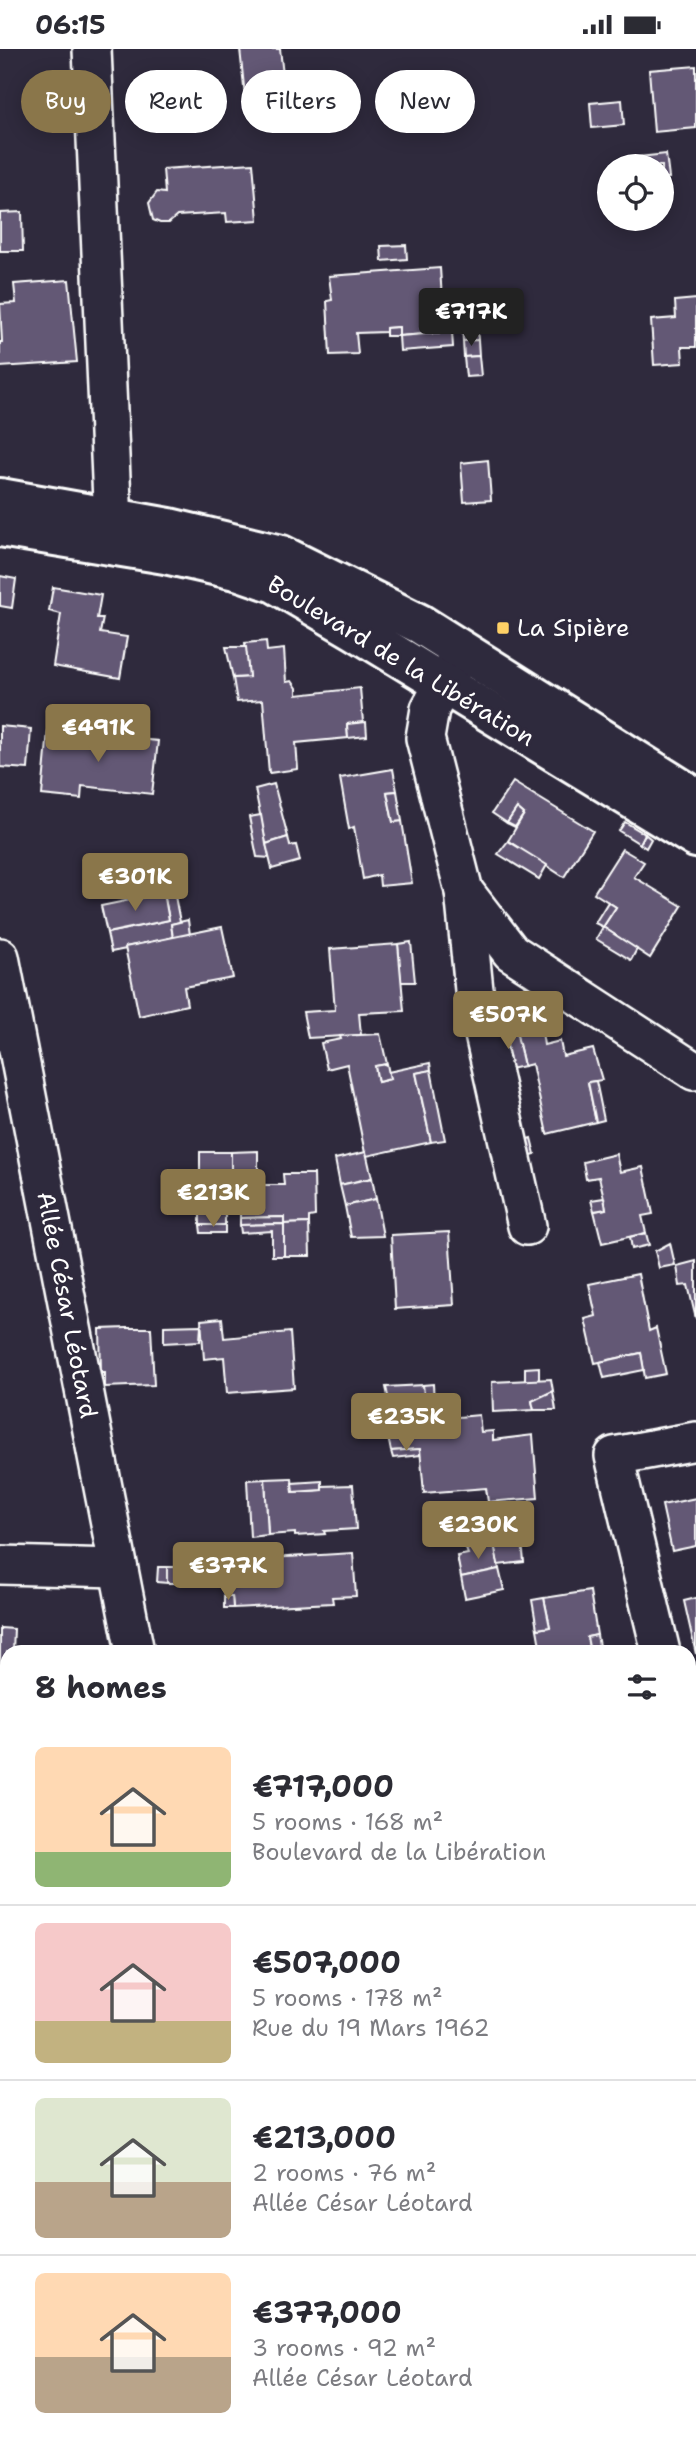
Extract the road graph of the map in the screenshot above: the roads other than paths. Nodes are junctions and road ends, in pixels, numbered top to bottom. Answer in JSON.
{"nodes":[{"id":1,"x":92,"y":49,"type":"edge"},
{"id":2,"x":0,"y":498,"type":"edge"},
{"id":3,"x":0,"y":527,"type":"edge"},
{"id":4,"x":113,"y":532,"type":"junction"},
{"id":5,"x":463,"y":649,"type":"junction"},
{"id":6,"x":442,"y":684,"type":"junction"},
{"id":7,"x":696,"y":798,"type":"edge"},
{"id":8,"x":696,"y":838,"type":"edge"},
{"id":9,"x":464,"y":891,"type":"junction"},
{"id":10,"x":0,"y":957,"type":"edge"},
{"id":11,"x":694,"y":1071,"type":"dead end"},
{"id":12,"x":527,"y":1226,"type":"dead end"},
{"id":13,"x":696,"y":1441,"type":"edge"},
{"id":14,"x":0,"y":1565,"type":"edge"},
{"id":15,"x":118,"y":1568,"type":"junction"},
{"id":16,"x":134,"y":1645,"type":"edge"},
{"id":17,"x":658,"y":1645,"type":"edge"}],
"edges":[{"from":1,"to":4,"type":"street"},
{"from":2,"to":4,"type":"street","name":"Boulevard de la Libération"},
{"from":3,"to":4,"type":"street","name":"Boulevard de la Libération"},
{"from":4,"to":5,"type":"street","name":"Boulevard de la Libération"},
{"from":4,"to":6,"type":"street","name":"Boulevard de la Libération"},
{"from":5,"to":6,"type":"street"},
{"from":5,"to":7,"type":"street","name":"Boulevard de la Libération"},
{"from":6,"to":8,"type":"street","name":"Boulevard de la Libération"},
{"from":6,"to":9,"type":"street"},
{"from":9,"to":11,"type":"street"},
{"from":9,"to":12,"type":"street"},
{"from":10,"to":15,"type":"street","name":"Allée César Léotard"},
{"from":13,"to":17,"type":"street"},
{"from":14,"to":15,"type":"street"},
{"from":15,"to":16,"type":"street","name":"Allée César Léotard"}]}
